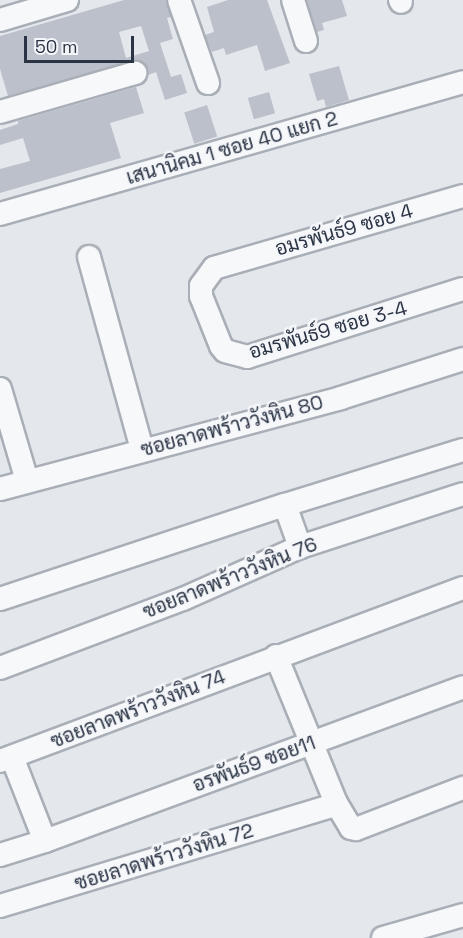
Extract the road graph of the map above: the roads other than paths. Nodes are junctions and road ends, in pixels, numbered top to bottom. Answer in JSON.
{"nodes":[{"id":1,"x":68,"y":0,"type":"edge"},
{"id":2,"x":179,"y":0,"type":"edge"},
{"id":3,"x":293,"y":0,"type":"edge"},
{"id":4,"x":0,"y":20,"type":"edge"},
{"id":5,"x":306,"y":41,"type":"dead end"},
{"id":6,"x":135,"y":73,"type":"dead end"},
{"id":7,"x":463,"y":82,"type":"edge"},
{"id":8,"x":208,"y":83,"type":"dead end"},
{"id":9,"x":2,"y":107,"type":"edge"},
{"id":10,"x":463,"y":196,"type":"edge"},
{"id":11,"x":0,"y":214,"type":"edge"},
{"id":12,"x":89,"y":257,"type":"dead end"},
{"id":13,"x":225,"y":265,"type":"joint"},
{"id":14,"x":463,"y":290,"type":"edge"},
{"id":15,"x":463,"y":359,"type":"edge"},
{"id":16,"x":0,"y":389,"type":"edge"},
{"id":17,"x":142,"y":450,"type":"junction"},
{"id":18,"x":463,"y":450,"type":"edge"},
{"id":19,"x":27,"y":481,"type":"junction"},
{"id":20,"x":0,"y":489,"type":"edge"},
{"id":21,"x":463,"y":494,"type":"edge"},
{"id":22,"x":285,"y":505,"type":"junction"},
{"id":23,"x":300,"y":547,"type":"junction"},
{"id":24,"x":463,"y":588,"type":"edge"},
{"id":25,"x":0,"y":599,"type":"edge"},
{"id":26,"x":276,"y":656,"type":"junction"},
{"id":27,"x":0,"y":668,"type":"edge"},
{"id":28,"x":463,"y":687,"type":"edge"},
{"id":29,"x":312,"y":742,"type":"junction"},
{"id":30,"x":6,"y":759,"type":"edge"},
{"id":31,"x":463,"y":788,"type":"edge"},
{"id":32,"x":328,"y":807,"type":"dead end"},
{"id":33,"x":45,"y":841,"type":"junction"},
{"id":34,"x":0,"y":855,"type":"edge"},
{"id":35,"x":0,"y":906,"type":"edge"},
{"id":36,"x":463,"y":915,"type":"edge"},
{"id":37,"x":383,"y":938,"type":"edge"}],
"edges":[{"from":1,"to":4,"type":"street"},
{"from":2,"to":8,"type":"street"},
{"from":3,"to":5,"type":"street"},
{"from":6,"to":9,"type":"street"},
{"from":7,"to":11,"type":"street","name":"เสนานิคม 1 ซอย 40 แยก 2"},
{"from":10,"to":13,"type":"street","name":"อมรพันธ์9 ซอย 4"},
{"from":12,"to":17,"type":"street"},
{"from":13,"to":14,"type":"street","name":"อมรพันธ์9 ซอย 3-4"},
{"from":15,"to":17,"type":"street","name":"ซอยลาดพร้าววังหิน 80"},
{"from":16,"to":19,"type":"street"},
{"from":17,"to":19,"type":"street","name":"ซอยลาดพร้าววังหิน 80"},
{"from":18,"to":22,"type":"street"},
{"from":19,"to":20,"type":"street","name":"ซอยลาดพร้าววังหิน 80"},
{"from":21,"to":23,"type":"street","name":"ซอยลาดพร้าววังหิน 76"},
{"from":22,"to":23,"type":"street"},
{"from":22,"to":25,"type":"street"},
{"from":23,"to":27,"type":"street","name":"ซอยลาดพร้าววังหิน 76"},
{"from":24,"to":26,"type":"street","name":"ซอยลาดพร้าววังหิน 74"},
{"from":26,"to":29,"type":"street"},
{"from":26,"to":30,"type":"street","name":"ซอยลาดพร้าววังหิน 74"},
{"from":28,"to":29,"type":"street","name":"อรพันธ์9 ซอย11"},
{"from":29,"to":31,"type":"street"},
{"from":29,"to":33,"type":"street","name":"อรพันธ์9 ซอย11"},
{"from":30,"to":33,"type":"street"},
{"from":32,"to":35,"type":"street","name":"ซอยลาดพร้าววังหิน 72"},
{"from":33,"to":34,"type":"street","name":"อรพันธ์9 ซอย11"},
{"from":36,"to":37,"type":"street"}]}
